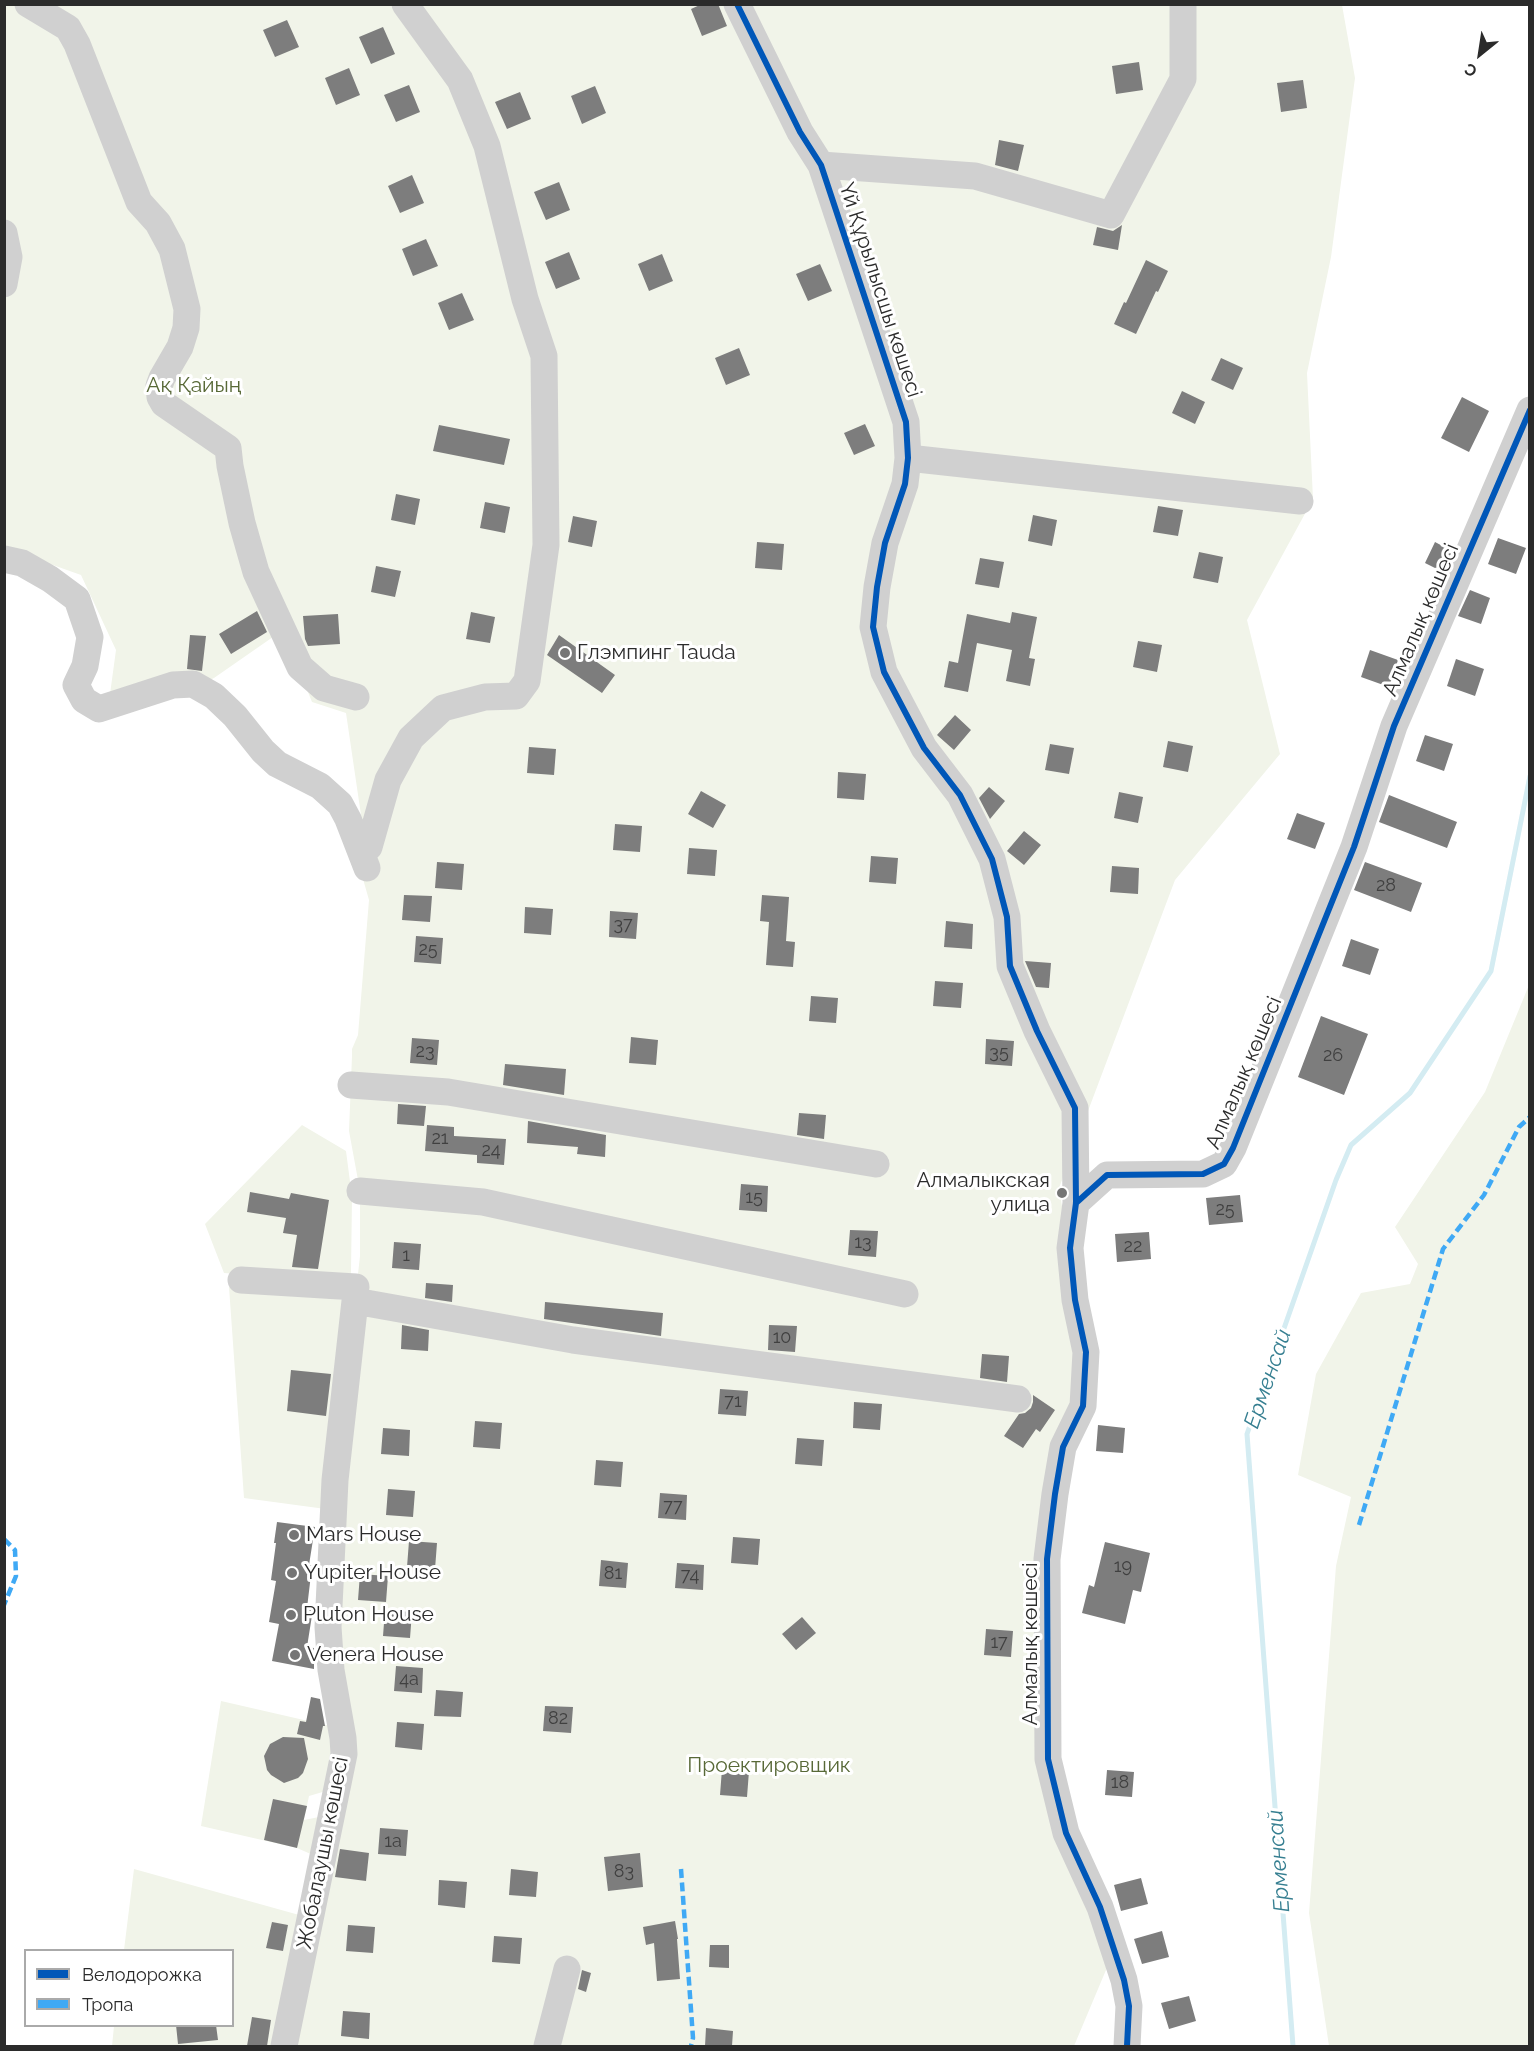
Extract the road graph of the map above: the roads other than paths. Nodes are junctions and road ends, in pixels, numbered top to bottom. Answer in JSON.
{"nodes":[{"id":1,"x":28,"y":4,"type":"edge"},
{"id":2,"x":405,"y":4,"type":"edge"},
{"id":3,"x":737,"y":4,"type":"edge"},
{"id":4,"x":1183,"y":4,"type":"edge"},
{"id":5,"x":821,"y":165,"type":"junction"},
{"id":6,"x":4,"y":233,"type":"edge"},
{"id":7,"x":4,"y":284,"type":"edge"},
{"id":8,"x":1530,"y":410,"type":"edge"},
{"id":9,"x":908,"y":458,"type":"junction"},
{"id":10,"x":1300,"y":501,"type":"dead end"},
{"id":11,"x":4,"y":559,"type":"edge"},
{"id":12,"x":356,"y":697,"type":"dead end"},
{"id":13,"x":351,"y":1085,"type":"dead end"},
{"id":14,"x":876,"y":1164,"type":"dead end"},
{"id":15,"x":360,"y":1191,"type":"dead end"},
{"id":16,"x":1077,"y":1203,"type":"junction"},
{"id":17,"x":241,"y":1280,"type":"dead end"},
{"id":18,"x":356,"y":1294,"type":"junction"},
{"id":19,"x":905,"y":1294,"type":"dead end"},
{"id":20,"x":1018,"y":1399,"type":"dead end"},
{"id":21,"x":567,"y":1969,"type":"dead end"},
{"id":22,"x":284,"y":2046,"type":"edge"},
{"id":23,"x":547,"y":2046,"type":"edge"},
{"id":24,"x":1127,"y":2046,"type":"edge"}],
"edges":[{"from":1,"to":12,"type":"street"},
{"from":2,"to":11,"type":"street"},
{"from":3,"to":5,"type":"street","name":"Үй Құрылысшы көшесі"},
{"from":4,"to":5,"type":"street"},
{"from":5,"to":9,"type":"street","name":"Үй Құрылысшы көшесі"},
{"from":6,"to":7,"type":"street"},
{"from":8,"to":16,"type":"street","name":"Алмалық көшесі"},
{"from":9,"to":10,"type":"street"},
{"from":9,"to":16,"type":"street","name":"Үй Құрылысшы көшесі"},
{"from":13,"to":14,"type":"street"},
{"from":15,"to":19,"type":"street"},
{"from":16,"to":24,"type":"street","name":"Алмалық көшесі"},
{"from":17,"to":18,"type":"street"},
{"from":18,"to":20,"type":"street"},
{"from":18,"to":22,"type":"street","name":"Жобалаушы көшесі"},
{"from":21,"to":23,"type":"street"}]}
